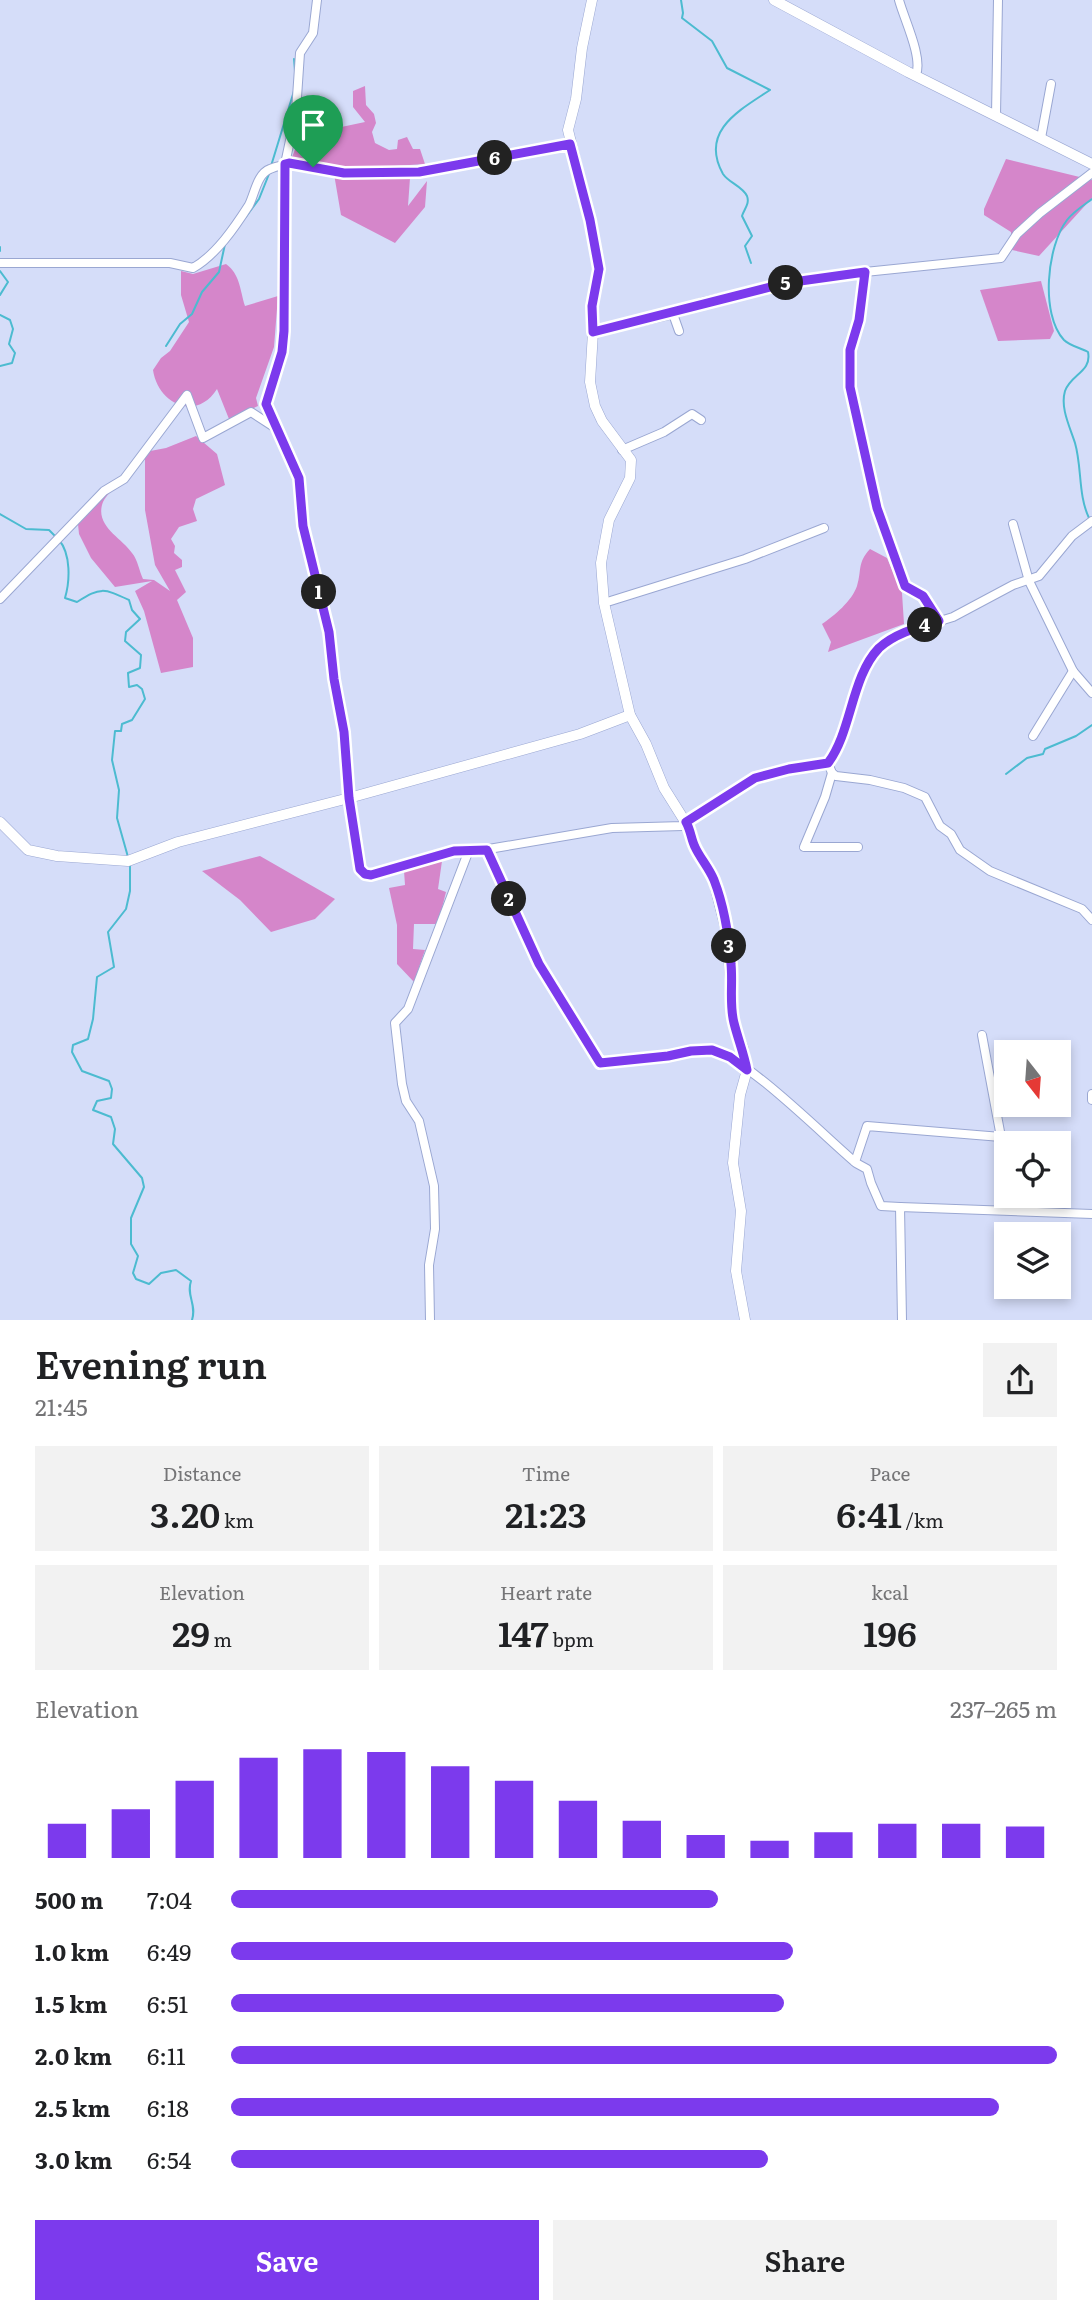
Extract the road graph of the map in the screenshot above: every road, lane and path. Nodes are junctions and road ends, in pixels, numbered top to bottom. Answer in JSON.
{"nodes":[{"id":1,"x":317,"y":0,"type":"edge"},
{"id":2,"x":592,"y":0,"type":"edge"},
{"id":3,"x":774,"y":0,"type":"edge"},
{"id":4,"x":899,"y":0,"type":"edge"},
{"id":5,"x":998,"y":0,"type":"edge"},
{"id":6,"x":916,"y":75,"type":"junction"},
{"id":7,"x":1051,"y":84,"type":"dead end"},
{"id":8,"x":996,"y":116,"type":"junction"},
{"id":9,"x":1041,"y":138,"type":"junction"},
{"id":10,"x":570,"y":144,"type":"junction"},
{"id":11,"x":285,"y":164,"type":"junction"},
{"id":12,"x":1092,"y":164,"type":"edge"},
{"id":13,"x":1092,"y":173,"type":"edge"},
{"id":14,"x":0,"y":263,"type":"edge"},
{"id":15,"x":865,"y":272,"type":"junction"},
{"id":16,"x":673,"y":314,"type":"junction"},
{"id":17,"x":679,"y":331,"type":"dead end"},
{"id":18,"x":593,"y":332,"type":"junction"},
{"id":19,"x":701,"y":420,"type":"dead end"},
{"id":20,"x":274,"y":427,"type":"junction"},
{"id":21,"x":622,"y":450,"type":"junction"},
{"id":22,"x":1092,"y":521,"type":"edge"},
{"id":23,"x":1013,"y":524,"type":"dead end"},
{"id":24,"x":824,"y":528,"type":"dead end"},
{"id":25,"x":1029,"y":581,"type":"junction"},
{"id":26,"x":0,"y":599,"type":"edge"},
{"id":27,"x":604,"y":603,"type":"junction"},
{"id":28,"x":939,"y":621,"type":"junction"},
{"id":29,"x":1073,"y":671,"type":"junction"},
{"id":30,"x":1092,"y":693,"type":"edge"},
{"id":31,"x":631,"y":715,"type":"junction"},
{"id":32,"x":1033,"y":736,"type":"dead end"},
{"id":33,"x":828,"y":763,"type":"junction"},
{"id":34,"x":832,"y":773,"type":"junction"},
{"id":35,"x":349,"y":798,"type":"junction"},
{"id":36,"x":0,"y":822,"type":"edge"},
{"id":37,"x":686,"y":822,"type":"junction"},
{"id":38,"x":859,"y":847,"type":"dead end"},
{"id":39,"x":470,"y":850,"type":"junction"},
{"id":40,"x":487,"y":850,"type":"junction"},
{"id":41,"x":1092,"y":920,"type":"edge"},
{"id":42,"x":982,"y":1035,"type":"dead end"},
{"id":43,"x":747,"y":1070,"type":"junction"},
{"id":44,"x":1092,"y":1094,"type":"edge"},
{"id":45,"x":1092,"y":1100,"type":"edge"},
{"id":46,"x":855,"y":1162,"type":"junction"},
{"id":47,"x":900,"y":1207,"type":"junction"},
{"id":48,"x":1092,"y":1214,"type":"edge"},
{"id":49,"x":430,"y":1320,"type":"edge"},
{"id":50,"x":745,"y":1320,"type":"edge"},
{"id":51,"x":902,"y":1320,"type":"edge"}],
"edges":[{"from":1,"to":11,"type":"street"},
{"from":2,"to":10,"type":"street"},
{"from":3,"to":6,"type":"street"},
{"from":4,"to":6,"type":"street"},
{"from":5,"to":8,"type":"street"},
{"from":6,"to":8,"type":"street"},
{"from":7,"to":9,"type":"street"},
{"from":8,"to":9,"type":"street"},
{"from":9,"to":12,"type":"street"},
{"from":10,"to":11,"type":"street"},
{"from":10,"to":18,"type":"street"},
{"from":11,"to":14,"type":"street"},
{"from":11,"to":20,"type":"street"},
{"from":13,"to":15,"type":"street"},
{"from":15,"to":16,"type":"street"},
{"from":15,"to":28,"type":"street"},
{"from":16,"to":17,"type":"street"},
{"from":16,"to":18,"type":"street"},
{"from":18,"to":21,"type":"street"},
{"from":19,"to":21,"type":"street"},
{"from":20,"to":26,"type":"street"},
{"from":20,"to":35,"type":"street"},
{"from":21,"to":27,"type":"street"},
{"from":22,"to":25,"type":"street"},
{"from":23,"to":25,"type":"street"},
{"from":24,"to":27,"type":"street"},
{"from":25,"to":28,"type":"street"},
{"from":25,"to":29,"type":"street"},
{"from":27,"to":31,"type":"street"},
{"from":28,"to":33,"type":"street"},
{"from":29,"to":30,"type":"street"},
{"from":29,"to":32,"type":"street"},
{"from":31,"to":35,"type":"street"},
{"from":31,"to":37,"type":"street"},
{"from":33,"to":34,"type":"street"},
{"from":33,"to":37,"type":"street"},
{"from":34,"to":38,"type":"street"},
{"from":34,"to":41,"type":"street"},
{"from":35,"to":36,"type":"street"},
{"from":35,"to":39,"type":"street"},
{"from":37,"to":40,"type":"street"},
{"from":37,"to":43,"type":"street"},
{"from":39,"to":40,"type":"street"},
{"from":39,"to":49,"type":"street"},
{"from":40,"to":43,"type":"street"},
{"from":42,"to":46,"type":"street"},
{"from":43,"to":46,"type":"street"},
{"from":43,"to":50,"type":"street"},
{"from":44,"to":45,"type":"street"},
{"from":46,"to":47,"type":"street"},
{"from":47,"to":48,"type":"street"},
{"from":47,"to":51,"type":"street"}]}
